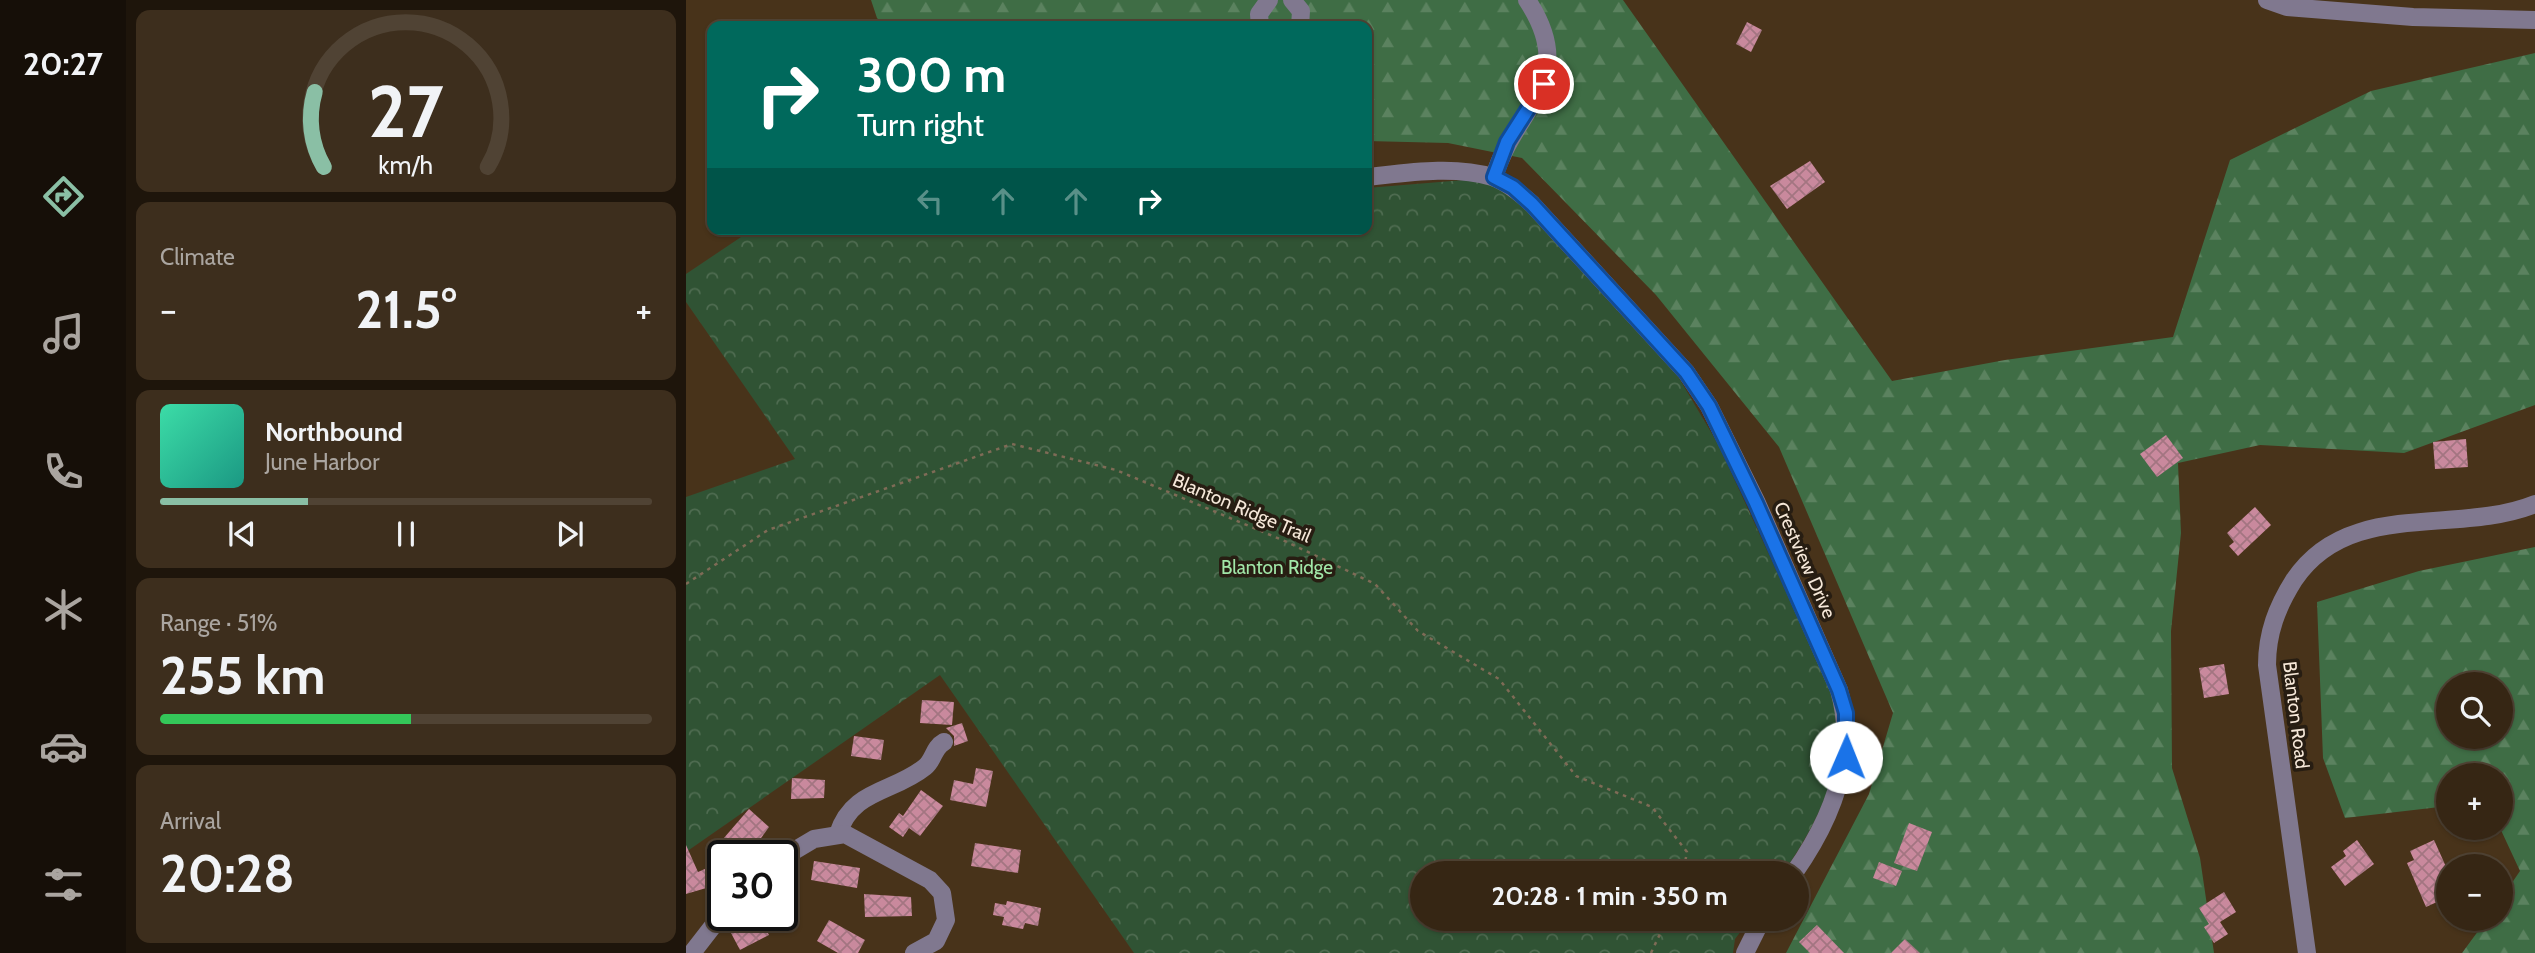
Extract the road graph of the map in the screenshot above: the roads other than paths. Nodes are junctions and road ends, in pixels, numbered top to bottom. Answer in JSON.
{"nodes":[{"id":1,"x":1292,"y":0,"type":"edge"},
{"id":2,"x":1527,"y":0,"type":"edge"},
{"id":3,"x":2267,"y":0,"type":"edge"},
{"id":4,"x":1261,"y":2,"type":"edge"},
{"id":5,"x":2535,"y":20,"type":"edge"},
{"id":6,"x":1260,"y":21,"type":"edge"},
{"id":7,"x":1300,"y":21,"type":"edge"},
{"id":8,"x":1372,"y":177,"type":"edge"},
{"id":9,"x":1494,"y":177,"type":"junction"},
{"id":10,"x":2535,"y":504,"type":"edge"},
{"id":11,"x":944,"y":742,"type":"dead end"},
{"id":12,"x":838,"y":834,"type":"junction"},
{"id":13,"x":798,"y":848,"type":"edge"},
{"id":14,"x":1802,"y":861,"type":"edge"},
{"id":15,"x":709,"y":931,"type":"edge"},
{"id":16,"x":1756,"y":931,"type":"edge"},
{"id":17,"x":692,"y":953,"type":"edge"},
{"id":18,"x":914,"y":953,"type":"edge"},
{"id":19,"x":1745,"y":953,"type":"edge"},
{"id":20,"x":2307,"y":953,"type":"edge"}],
"edges":[{"from":1,"to":7,"type":"street"},
{"from":2,"to":9,"type":"street"},
{"from":3,"to":5,"type":"street"},
{"from":4,"to":6,"type":"street"},
{"from":8,"to":9,"type":"street","name":"Crestview Drive"},
{"from":9,"to":14,"type":"street","name":"Crestview Drive"},
{"from":10,"to":20,"type":"street","name":"Blanton Road"},
{"from":11,"to":12,"type":"street"},
{"from":12,"to":13,"type":"street"},
{"from":12,"to":18,"type":"street"},
{"from":15,"to":17,"type":"street"},
{"from":16,"to":19,"type":"street"}]}
